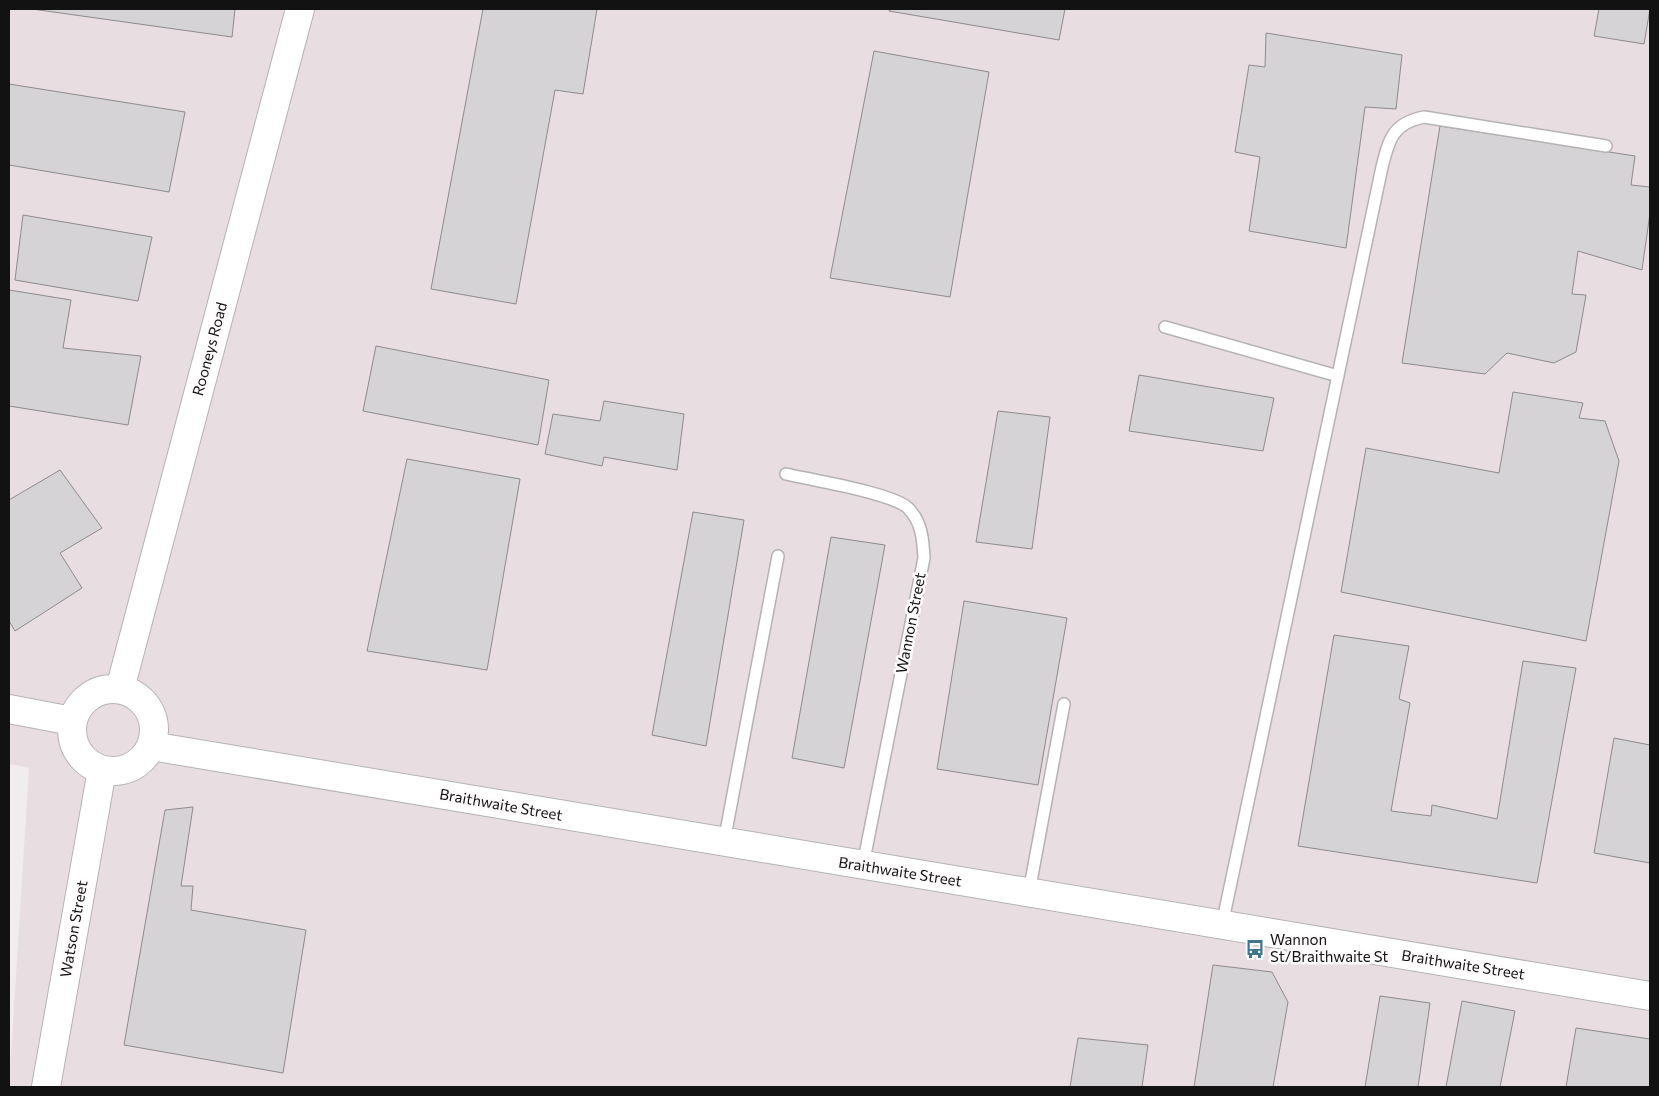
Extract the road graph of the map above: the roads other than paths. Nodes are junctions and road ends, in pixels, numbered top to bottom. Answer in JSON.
{"nodes":[{"id":1,"x":300,"y":9,"type":"edge"},
{"id":2,"x":1606,"y":146,"type":"dead end"},
{"id":3,"x":1164,"y":327,"type":"dead end"},
{"id":4,"x":1338,"y":376,"type":"junction"},
{"id":5,"x":786,"y":474,"type":"dead end"},
{"id":6,"x":778,"y":556,"type":"dead end"},
{"id":7,"x":120,"y":689,"type":"junction"},
{"id":8,"x":1064,"y":704,"type":"dead end"},
{"id":9,"x":9,"y":709,"type":"edge"},
{"id":10,"x":72,"y":721,"type":"junction"},
{"id":11,"x":151,"y":746,"type":"junction"},
{"id":12,"x":102,"y":770,"type":"junction"},
{"id":13,"x":724,"y":842,"type":"junction"},
{"id":14,"x":863,"y":866,"type":"junction"},
{"id":15,"x":1029,"y":893,"type":"junction"},
{"id":16,"x":1222,"y":925,"type":"junction"},
{"id":17,"x":1650,"y":996,"type":"edge"},
{"id":18,"x":46,"y":1087,"type":"edge"}],
"edges":[{"from":1,"to":7,"type":"street","name":"Rooneys Road"},
{"from":2,"to":4,"type":"lane"},
{"from":3,"to":4,"type":"lane"},
{"from":4,"to":16,"type":"lane"},
{"from":5,"to":14,"type":"lane","name":"Wannon Street"},
{"from":6,"to":13,"type":"lane"},
{"from":7,"to":10,"type":"street"},
{"from":7,"to":11,"type":"street"},
{"from":8,"to":15,"type":"lane"},
{"from":9,"to":10,"type":"street"},
{"from":10,"to":12,"type":"street"},
{"from":11,"to":12,"type":"street"},
{"from":11,"to":13,"type":"street","name":"Braithwaite Street"},
{"from":12,"to":18,"type":"street","name":"Watson Street"},
{"from":13,"to":14,"type":"street","name":"Braithwaite Street"},
{"from":14,"to":15,"type":"street","name":"Braithwaite Street"},
{"from":15,"to":16,"type":"street","name":"Braithwaite Street"},
{"from":16,"to":17,"type":"street","name":"Braithwaite Street"}]}
